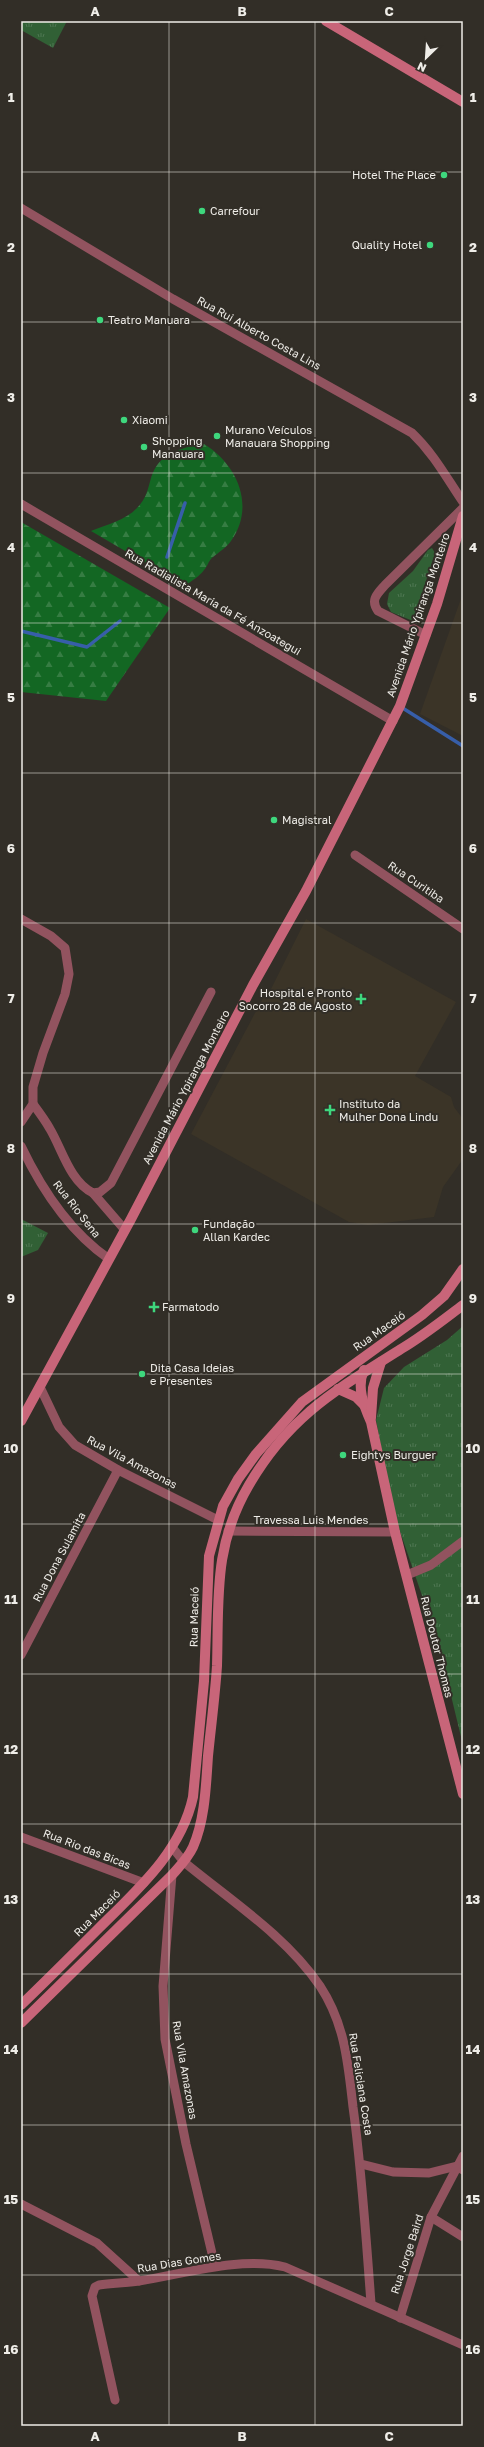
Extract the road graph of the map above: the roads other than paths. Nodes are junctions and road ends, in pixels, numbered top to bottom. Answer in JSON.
{"nodes":[{"id":1,"x":326,"y":21,"type":"edge"},
{"id":2,"x":463,"y":102,"type":"edge"},
{"id":3,"x":21,"y":208,"type":"edge"},
{"id":4,"x":463,"y":502,"type":"edge"},
{"id":5,"x":21,"y":504,"type":"edge"},
{"id":6,"x":463,"y":508,"type":"edge"},
{"id":7,"x":463,"y":516,"type":"edge"},
{"id":8,"x":426,"y":636,"type":"junction"},
{"id":9,"x":393,"y":721,"type":"junction"},
{"id":10,"x":355,"y":855,"type":"dead end"},
{"id":11,"x":21,"y":919,"type":"edge"},
{"id":12,"x":463,"y":929,"type":"edge"},
{"id":13,"x":211,"y":992,"type":"dead end"},
{"id":14,"x":32,"y":1104,"type":"junction"},
{"id":15,"x":21,"y":1122,"type":"edge"},
{"id":16,"x":21,"y":1146,"type":"edge"},
{"id":17,"x":92,"y":1193,"type":"junction"},
{"id":18,"x":125,"y":1230,"type":"junction"},
{"id":19,"x":109,"y":1259,"type":"junction"},
{"id":20,"x":463,"y":1269,"type":"edge"},
{"id":21,"x":463,"y":1305,"type":"edge"},
{"id":22,"x":367,"y":1353,"type":"junction"},
{"id":23,"x":381,"y":1362,"type":"junction"},
{"id":24,"x":362,"y":1373,"type":"junction"},
{"id":25,"x":40,"y":1387,"type":"junction"},
{"id":26,"x":338,"y":1389,"type":"junction"},
{"id":27,"x":364,"y":1405,"type":"junction"},
{"id":28,"x":21,"y":1421,"type":"edge"},
{"id":29,"x":371,"y":1422,"type":"junction"},
{"id":30,"x":118,"y":1470,"type":"junction"},
{"id":31,"x":218,"y":1520,"type":"junction"},
{"id":32,"x":228,"y":1531,"type":"junction"},
{"id":33,"x":395,"y":1532,"type":"junction"},
{"id":34,"x":463,"y":1541,"type":"edge"},
{"id":35,"x":407,"y":1575,"type":"junction"},
{"id":36,"x":21,"y":1655,"type":"edge"},
{"id":37,"x":463,"y":1794,"type":"edge"},
{"id":38,"x":21,"y":1837,"type":"edge"},
{"id":39,"x":172,"y":1847,"type":"junction"},
{"id":40,"x":184,"y":1862,"type":"junction"},
{"id":41,"x":172,"y":1875,"type":"junction"},
{"id":42,"x":144,"y":1883,"type":"junction"},
{"id":43,"x":21,"y":2005,"type":"edge"},
{"id":44,"x":21,"y":2023,"type":"edge"},
{"id":45,"x":463,"y":2156,"type":"edge"},
{"id":46,"x":361,"y":2164,"type":"junction"},
{"id":47,"x":460,"y":2168,"type":"edge"},
{"id":48,"x":21,"y":2204,"type":"edge"},
{"id":49,"x":431,"y":2217,"type":"junction"},
{"id":50,"x":463,"y":2237,"type":"edge"},
{"id":51,"x":215,"y":2266,"type":"junction"},
{"id":52,"x":139,"y":2281,"type":"junction"},
{"id":53,"x":371,"y":2303,"type":"junction"},
{"id":54,"x":400,"y":2318,"type":"junction"},
{"id":55,"x":463,"y":2345,"type":"edge"},
{"id":56,"x":114,"y":2400,"type":"dead end"}],
"edges":[{"from":1,"to":2,"type":"main road"},
{"from":3,"to":4,"type":"street","name":"Rua Rui Alberto Costa Lins"},
{"from":5,"to":9,"type":"street","name":"Rua Radialista Maria da Fé Anzoategui"},
{"from":6,"to":8,"type":"street"},
{"from":7,"to":8,"type":"main road","name":"Avenida Mário Ypiranga Monteiro"},
{"from":8,"to":9,"type":"main road","name":"Avenida Mário Ypiranga Monteiro"},
{"from":9,"to":18,"type":"main road","name":"Avenida Mário Ypiranga Monteiro"},
{"from":10,"to":12,"type":"street","name":"Rua Curitiba"},
{"from":11,"to":14,"type":"street"},
{"from":13,"to":17,"type":"street"},
{"from":14,"to":15,"type":"street"},
{"from":14,"to":17,"type":"street"},
{"from":16,"to":19,"type":"street","name":"Rua Rio Sena"},
{"from":17,"to":18,"type":"street"},
{"from":18,"to":19,"type":"main road","name":"Avenida Mário Ypiranga Monteiro"},
{"from":19,"to":25,"type":"main road","name":"Avenida Mário Ypiranga Monteiro"},
{"from":20,"to":22,"type":"main road","name":"Rua Maceió"},
{"from":21,"to":23,"type":"main road"},
{"from":22,"to":24,"type":"main road","name":"Rua Doutor Thomas"},
{"from":22,"to":31,"type":"main road","name":"Rua Maceió"},
{"from":23,"to":24,"type":"main road"},
{"from":23,"to":29,"type":"main road","name":"Rua Doutor Thomas"},
{"from":24,"to":26,"type":"main road"},
{"from":24,"to":27,"type":"main road","name":"Rua Doutor Thomas"},
{"from":25,"to":28,"type":"main road","name":"Avenida Mário Ypiranga Monteiro"},
{"from":25,"to":30,"type":"street","name":"Rua Vila Amazonas"},
{"from":26,"to":27,"type":"main road"},
{"from":26,"to":32,"type":"main road"},
{"from":27,"to":29,"type":"main road","name":"Rua Doutor Thomas"},
{"from":29,"to":33,"type":"main road","name":"Rua Doutor Thomas"},
{"from":30,"to":31,"type":"street","name":"Rua Vila Amazonas"},
{"from":30,"to":36,"type":"street","name":"Rua Dona Sulamita"},
{"from":31,"to":39,"type":"main road","name":"Rua Maceió"},
{"from":32,"to":33,"type":"street","name":"Travessa Luis Mendes"},
{"from":32,"to":40,"type":"main road"},
{"from":33,"to":35,"type":"main road","name":"Rua Doutor Thomas"},
{"from":34,"to":35,"type":"street"},
{"from":35,"to":37,"type":"main road","name":"Rua Doutor Thomas"},
{"from":38,"to":42,"type":"street","name":"Rua Rio das Bicas"},
{"from":39,"to":40,"type":"street","name":"Rua Feliciana Costa"},
{"from":39,"to":42,"type":"main road","name":"Rua Maceió"},
{"from":40,"to":41,"type":"main road"},
{"from":40,"to":46,"type":"street","name":"Rua Feliciana Costa"},
{"from":41,"to":44,"type":"main road"},
{"from":41,"to":51,"type":"street","name":"Rua Vila Amazonas"},
{"from":42,"to":43,"type":"main road","name":"Rua Maceió"},
{"from":45,"to":47,"type":"street","name":"Rua Jorge Baird"},
{"from":46,"to":47,"type":"street"},
{"from":46,"to":53,"type":"street","name":"Rua Feliciana Costa"},
{"from":47,"to":49,"type":"street","name":"Rua Jorge Baird"},
{"from":48,"to":52,"type":"street"},
{"from":49,"to":50,"type":"street"},
{"from":49,"to":54,"type":"street","name":"Rua Jorge Baird"},
{"from":51,"to":52,"type":"street","name":"Rua Dias Gomes"},
{"from":51,"to":53,"type":"street","name":"Rua Dias Gomes"},
{"from":52,"to":56,"type":"street","name":"Rua Dias Gomes"},
{"from":53,"to":54,"type":"street","name":"Rua Dias Gomes"},
{"from":54,"to":55,"type":"street","name":"Rua Dias Gomes"}]}
